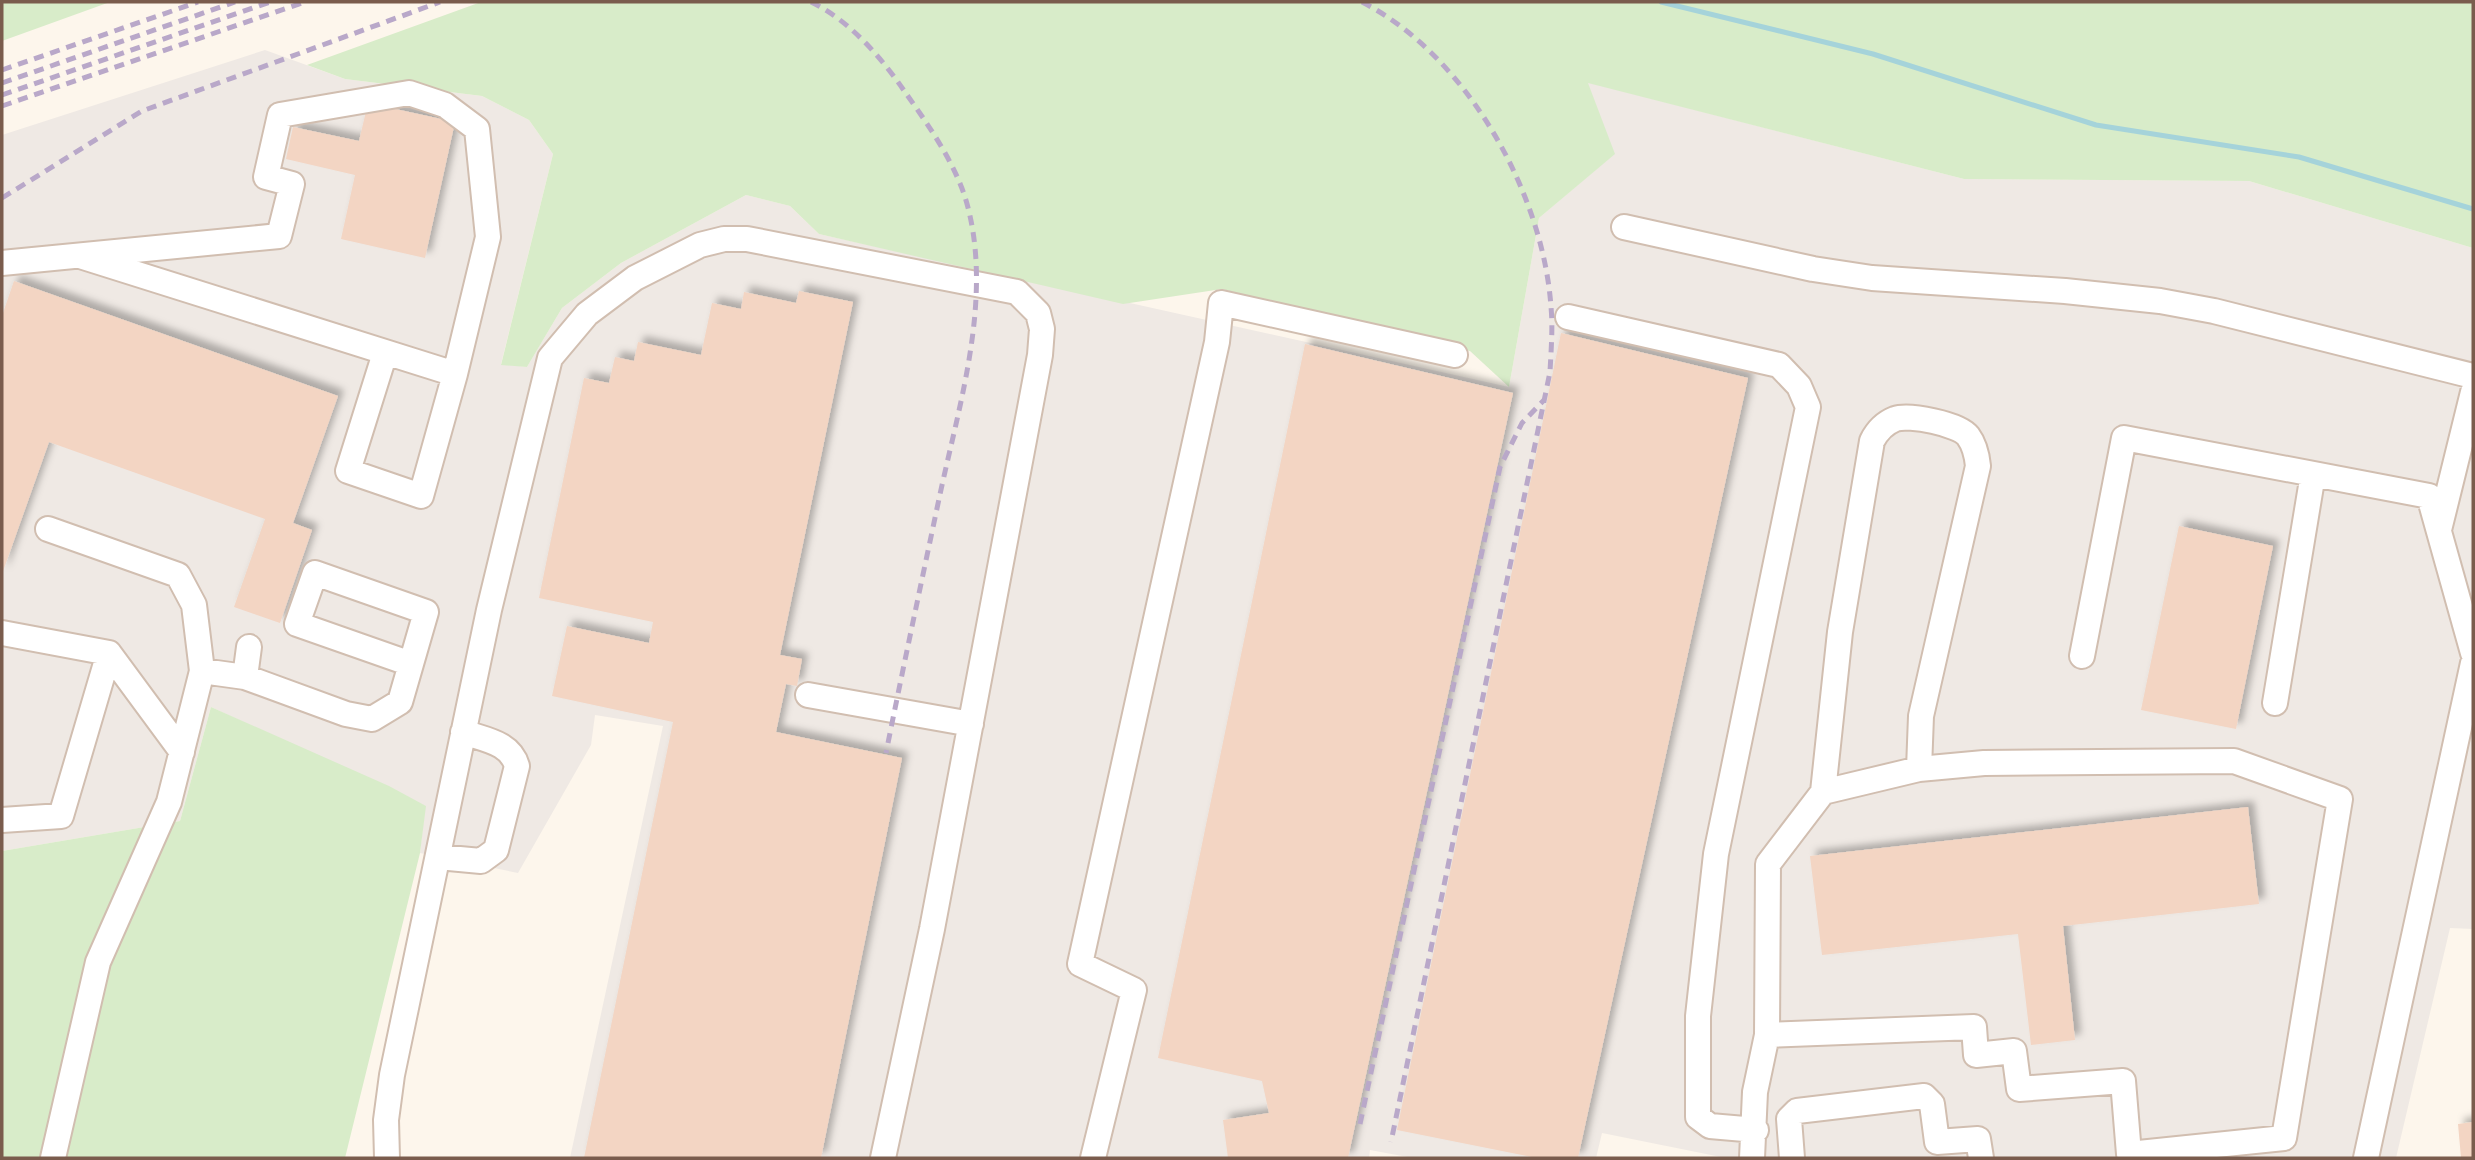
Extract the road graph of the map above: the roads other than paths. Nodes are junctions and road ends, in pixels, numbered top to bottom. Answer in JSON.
{"nodes":[{"id":1,"x":1624,"y":227,"type":"dead end"},
{"id":2,"x":79,"y":256,"type":"junction"},
{"id":3,"x":2,"y":263,"type":"edge"},
{"id":4,"x":1568,"y":317,"type":"dead end"},
{"id":5,"x":386,"y":353,"type":"junction"},
{"id":6,"x":1455,"y":355,"type":"dead end"},
{"id":7,"x":455,"y":374,"type":"junction"},
{"id":8,"x":2473,"y":376,"type":"edge"},
{"id":9,"x":2473,"y":391,"type":"edge"},
{"id":10,"x":2313,"y":474,"type":"junction"},
{"id":11,"x":48,"y":529,"type":"dead end"},
{"id":12,"x":2439,"y":532,"type":"junction"},
{"id":13,"x":2,"y":633,"type":"edge"},
{"id":14,"x":249,"y":647,"type":"dead end"},
{"id":15,"x":109,"y":653,"type":"junction"},
{"id":16,"x":2473,"y":653,"type":"edge"},
{"id":17,"x":2082,"y":656,"type":"dead end"},
{"id":18,"x":2473,"y":663,"type":"edge"},
{"id":19,"x":411,"y":664,"type":"junction"},
{"id":20,"x":202,"y":671,"type":"junction"},
{"id":21,"x":245,"y":677,"type":"junction"},
{"id":22,"x":808,"y":695,"type":"dead end"},
{"id":23,"x":2275,"y":703,"type":"dead end"},
{"id":24,"x":971,"y":724,"type":"junction"},
{"id":25,"x":463,"y":732,"type":"junction"},
{"id":26,"x":182,"y":752,"type":"junction"},
{"id":27,"x":1919,"y":769,"type":"junction"},
{"id":28,"x":1823,"y":792,"type":"junction"},
{"id":29,"x":2,"y":820,"type":"edge"},
{"id":30,"x":438,"y":856,"type":"junction"},
{"id":31,"x":1768,"y":1035,"type":"junction"},
{"id":32,"x":1756,"y":1130,"type":"junction"},
{"id":33,"x":53,"y":1158,"type":"edge"},
{"id":34,"x":387,"y":1158,"type":"edge"},
{"id":35,"x":883,"y":1158,"type":"edge"},
{"id":36,"x":1093,"y":1158,"type":"edge"},
{"id":37,"x":1752,"y":1158,"type":"edge"},
{"id":38,"x":1792,"y":1158,"type":"edge"},
{"id":39,"x":1981,"y":1158,"type":"edge"},
{"id":40,"x":2366,"y":1158,"type":"edge"}],
"edges":[{"from":1,"to":8,"type":"lane"},
{"from":2,"to":3,"type":"lane"},
{"from":2,"to":5,"type":"lane"},
{"from":2,"to":7,"type":"lane"},
{"from":4,"to":32,"type":"lane"},
{"from":5,"to":7,"type":"lane"},
{"from":5,"to":7,"type":"lane"},
{"from":6,"to":36,"type":"lane"},
{"from":9,"to":12,"type":"lane"},
{"from":10,"to":12,"type":"lane"},
{"from":10,"to":17,"type":"lane"},
{"from":10,"to":23,"type":"lane"},
{"from":11,"to":20,"type":"lane"},
{"from":12,"to":16,"type":"lane"},
{"from":13,"to":15,"type":"lane"},
{"from":14,"to":21,"type":"lane"},
{"from":15,"to":26,"type":"lane"},
{"from":15,"to":29,"type":"lane"},
{"from":18,"to":40,"type":"lane"},
{"from":19,"to":19,"type":"lane"},
{"from":19,"to":21,"type":"lane"},
{"from":20,"to":21,"type":"lane"},
{"from":20,"to":26,"type":"lane"},
{"from":22,"to":24,"type":"lane"},
{"from":24,"to":25,"type":"lane"},
{"from":24,"to":35,"type":"lane"},
{"from":25,"to":30,"type":"lane"},
{"from":25,"to":30,"type":"lane"},
{"from":26,"to":33,"type":"lane"},
{"from":27,"to":28,"type":"lane"},
{"from":27,"to":28,"type":"lane"},
{"from":27,"to":31,"type":"lane"},
{"from":28,"to":31,"type":"lane"},
{"from":30,"to":34,"type":"lane"},
{"from":31,"to":32,"type":"lane"},
{"from":32,"to":37,"type":"lane"},
{"from":38,"to":39,"type":"lane"}]}
